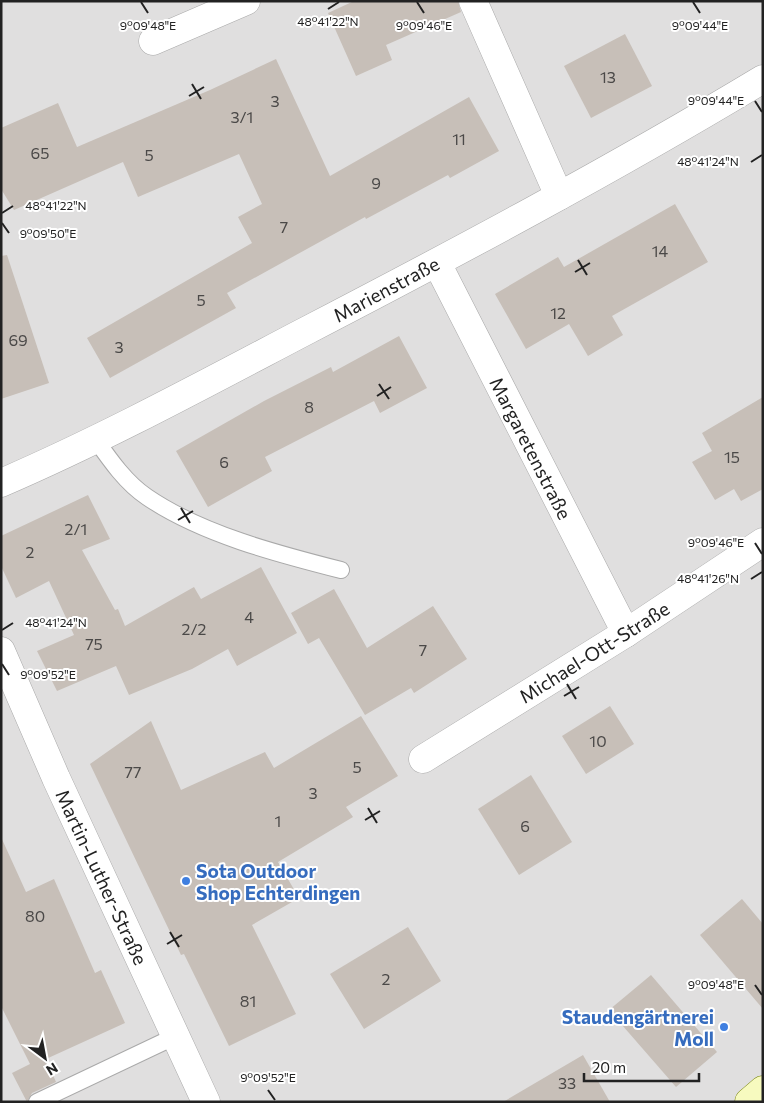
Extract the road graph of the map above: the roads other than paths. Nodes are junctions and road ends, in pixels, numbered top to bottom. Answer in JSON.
{"nodes":[{"id":1,"x":246,"y":1,"type":"edge"},
{"id":2,"x":473,"y":1,"type":"edge"},
{"id":3,"x":153,"y":41,"type":"dead end"},
{"id":4,"x":763,"y":79,"type":"edge"},
{"id":5,"x":559,"y":196,"type":"junction"},
{"id":6,"x":437,"y":263,"type":"junction"},
{"id":7,"x":96,"y":440,"type":"junction"},
{"id":8,"x":1,"y":483,"type":"edge"},
{"id":9,"x":763,"y":542,"type":"edge"},
{"id":10,"x":341,"y":570,"type":"dead end"},
{"id":11,"x":626,"y":633,"type":"junction"},
{"id":12,"x":1,"y":651,"type":"edge"},
{"id":13,"x":423,"y":759,"type":"dead end"},
{"id":14,"x":176,"y":1036,"type":"junction"},
{"id":15,"x":763,"y":1090,"type":"edge"},
{"id":16,"x":37,"y":1102,"type":"edge"},
{"id":17,"x":206,"y":1102,"type":"edge"},
{"id":18,"x":749,"y":1102,"type":"edge"}],
"edges":[{"from":1,"to":3,"type":"street"},
{"from":2,"to":5,"type":"street"},
{"from":4,"to":5,"type":"street","name":"Marienstraße"},
{"from":5,"to":6,"type":"street","name":"Marienstraße"},
{"from":6,"to":7,"type":"street","name":"Marienstraße"},
{"from":6,"to":11,"type":"street","name":"Margaretenstraße"},
{"from":7,"to":8,"type":"street","name":"Marienstraße"},
{"from":7,"to":10,"type":"lane"},
{"from":9,"to":11,"type":"street","name":"Michael-Ott-Straße"},
{"from":11,"to":13,"type":"street","name":"Michael-Ott-Straße"},
{"from":12,"to":14,"type":"street","name":"Martin-Luther-Straße"},
{"from":14,"to":16,"type":"lane"},
{"from":14,"to":17,"type":"street","name":"Martin-Luther-Straße"},
{"from":15,"to":18,"type":"main road"}]}
